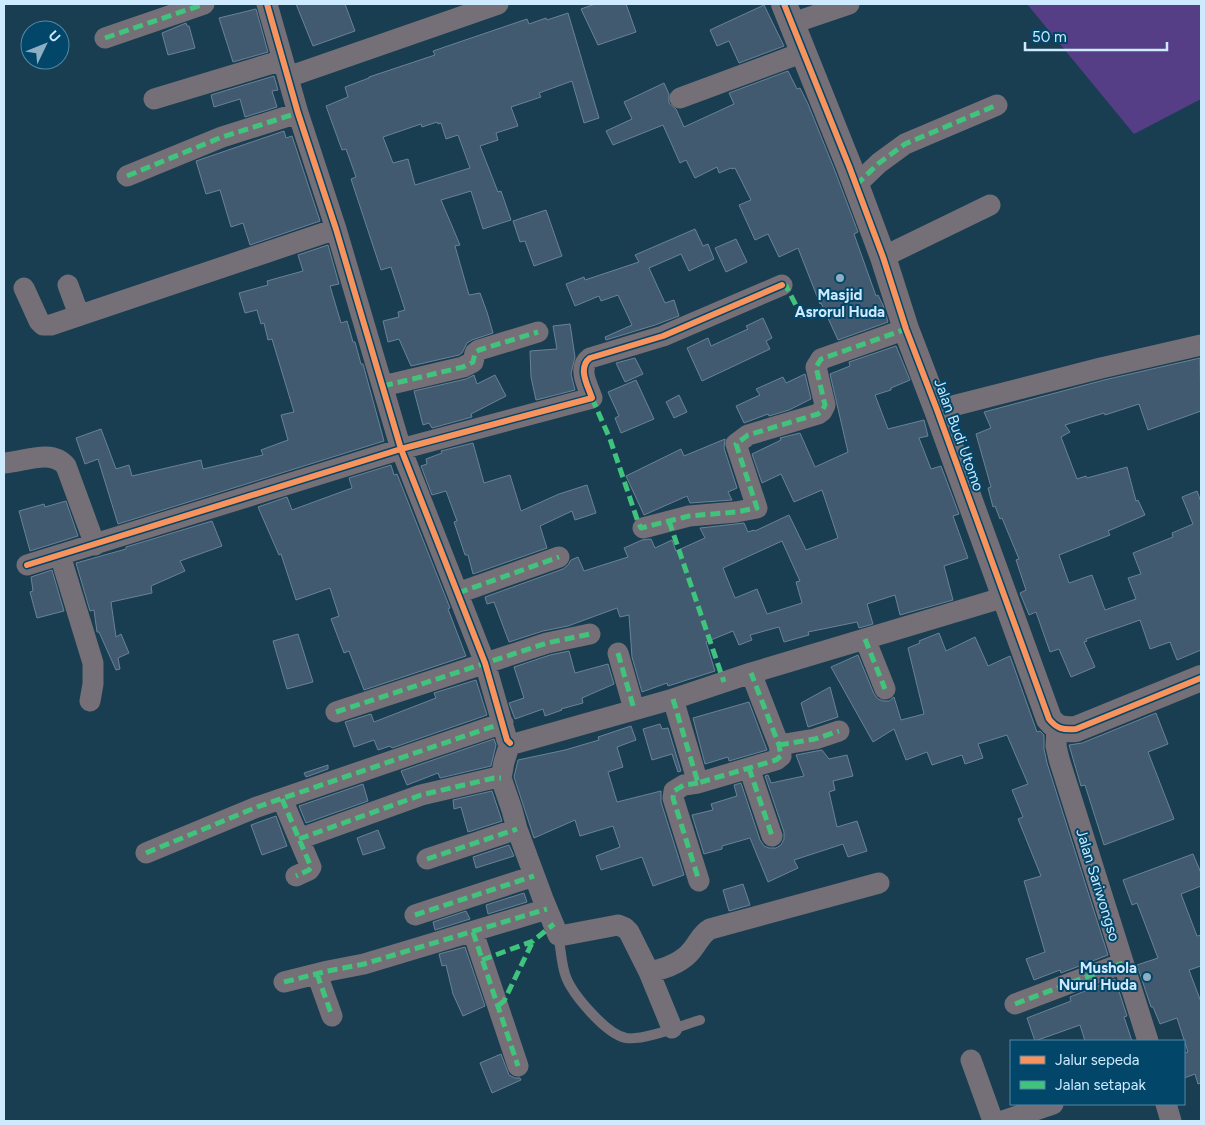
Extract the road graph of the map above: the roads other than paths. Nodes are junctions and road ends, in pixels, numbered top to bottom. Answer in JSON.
{"nodes":[{"id":1,"x":204,"y":4,"type":"edge"},
{"id":2,"x":267,"y":4,"type":"edge"},
{"id":3,"x":498,"y":4,"type":"edge"},
{"id":4,"x":849,"y":4,"type":"edge"},
{"id":5,"x":788,"y":13,"type":"edge"},
{"id":6,"x":106,"y":38,"type":"dead end"},
{"id":7,"x":804,"y":52,"type":"junction"},
{"id":8,"x":286,"y":68,"type":"junction"},
{"id":9,"x":680,"y":98,"type":"dead end"},
{"id":10,"x":154,"y":99,"type":"dead end"},
{"id":11,"x":997,"y":105,"type":"dead end"},
{"id":12,"x":298,"y":113,"type":"junction"},
{"id":13,"x":127,"y":176,"type":"dead end"},
{"id":14,"x":856,"y":185,"type":"junction"},
{"id":15,"x":990,"y":205,"type":"dead end"},
{"id":16,"x":336,"y":229,"type":"junction"},
{"id":17,"x":883,"y":257,"type":"junction"},
{"id":18,"x":68,"y":285,"type":"dead end"},
{"id":19,"x":782,"y":285,"type":"dead end"},
{"id":20,"x":24,"y":288,"type":"dead end"},
{"id":21,"x":79,"y":315,"type":"junction"},
{"id":22,"x":906,"y":329,"type":"junction"},
{"id":23,"x":538,"y":332,"type":"dead end"},
{"id":24,"x":1201,"y":345,"type":"edge"},
{"id":25,"x":383,"y":386,"type":"junction"},
{"id":26,"x":937,"y":410,"type":"junction"},
{"id":27,"x":401,"y":449,"type":"junction"},
{"id":28,"x":4,"y":463,"type":"edge"},
{"id":29,"x":643,"y":528,"type":"dead end"},
{"id":30,"x":96,"y":545,"type":"junction"},
{"id":31,"x":60,"y":555,"type":"junction"},
{"id":32,"x":560,"y":557,"type":"dead end"},
{"id":33,"x":27,"y":565,"type":"dead end"},
{"id":34,"x":458,"y":593,"type":"junction"},
{"id":35,"x":1005,"y":598,"type":"junction"},
{"id":36,"x":590,"y":634,"type":"dead end"},
{"id":37,"x":865,"y":639,"type":"junction"},
{"id":38,"x":618,"y":653,"type":"dead end"},
{"id":39,"x":485,"y":663,"type":"junction"},
{"id":40,"x":751,"y":673,"type":"junction"},
{"id":41,"x":1201,"y":678,"type":"edge"},
{"id":42,"x":885,"y":690,"type":"dead end"},
{"id":43,"x":673,"y":699,"type":"junction"},
{"id":44,"x":90,"y":701,"type":"dead end"},
{"id":45,"x":634,"y":710,"type":"junction"},
{"id":46,"x":336,"y":712,"type":"dead end"},
{"id":47,"x":503,"y":723,"type":"junction"},
{"id":48,"x":1058,"y":728,"type":"junction"},
{"id":49,"x":839,"y":730,"type":"dead end"},
{"id":50,"x":510,"y":743,"type":"junction"},
{"id":51,"x":778,"y":745,"type":"junction"},
{"id":52,"x":749,"y":768,"type":"junction"},
{"id":53,"x":501,"y":778,"type":"junction"},
{"id":54,"x":698,"y":782,"type":"junction"},
{"id":55,"x":282,"y":799,"type":"junction"},
{"id":56,"x":517,"y":829,"type":"junction"},
{"id":57,"x":772,"y":836,"type":"dead end"},
{"id":58,"x":299,"y":839,"type":"junction"},
{"id":59,"x":146,"y":853,"type":"dead end"},
{"id":60,"x":427,"y":859,"type":"dead end"},
{"id":61,"x":296,"y":876,"type":"dead end"},
{"id":62,"x":534,"y":876,"type":"junction"},
{"id":63,"x":698,"y":881,"type":"dead end"},
{"id":64,"x":879,"y":882,"type":"dead end"},
{"id":65,"x":547,"y":909,"type":"junction"},
{"id":66,"x":415,"y":915,"type":"dead end"},
{"id":67,"x":473,"y":932,"type":"junction"},
{"id":68,"x":558,"y":935,"type":"junction"},
{"id":69,"x":1123,"y":963,"type":"junction"},
{"id":70,"x":649,"y":972,"type":"junction"},
{"id":71,"x":317,"y":974,"type":"junction"},
{"id":72,"x":284,"y":982,"type":"dead end"},
{"id":73,"x":1015,"y":1004,"type":"dead end"},
{"id":74,"x":332,"y":1016,"type":"dead end"},
{"id":75,"x":700,"y":1020,"type":"dead end"},
{"id":76,"x":672,"y":1028,"type":"junction"},
{"id":77,"x":1148,"y":1040,"type":"edge"},
{"id":78,"x":970,"y":1060,"type":"dead end"},
{"id":79,"x":518,"y":1066,"type":"dead end"},
{"id":80,"x":1050,"y":1105,"type":"edge"},
{"id":81,"x":1166,"y":1105,"type":"edge"},
{"id":82,"x":993,"y":1121,"type":"edge"},
{"id":83,"x":1003,"y":1121,"type":"edge"},
{"id":84,"x":1171,"y":1121,"type":"edge"}],
"edges":[{"from":1,"to":6,"type":"street"},
{"from":2,"to":8,"type":"street"},
{"from":3,"to":8,"type":"street"},
{"from":4,"to":5,"type":"street"},
{"from":5,"to":7,"type":"street","name":"Jalan Budi Utomo"},
{"from":7,"to":9,"type":"street"},
{"from":7,"to":14,"type":"street","name":"Jalan Budi Utomo"},
{"from":8,"to":10,"type":"street"},
{"from":8,"to":12,"type":"street"},
{"from":11,"to":14,"type":"street"},
{"from":12,"to":13,"type":"street"},
{"from":12,"to":16,"type":"street"},
{"from":14,"to":17,"type":"street","name":"Jalan Budi Utomo"},
{"from":15,"to":17,"type":"street"},
{"from":16,"to":21,"type":"street"},
{"from":16,"to":25,"type":"street"},
{"from":17,"to":22,"type":"street","name":"Jalan Budi Utomo"},
{"from":18,"to":21,"type":"street"},
{"from":19,"to":27,"type":"street"},
{"from":20,"to":21,"type":"street"},
{"from":22,"to":26,"type":"street","name":"Jalan Budi Utomo"},
{"from":22,"to":29,"type":"street"},
{"from":23,"to":25,"type":"street"},
{"from":24,"to":26,"type":"street"},
{"from":25,"to":27,"type":"street"},
{"from":26,"to":35,"type":"street","name":"Jalan Budi Utomo"},
{"from":27,"to":30,"type":"street"},
{"from":27,"to":34,"type":"street"},
{"from":28,"to":30,"type":"street"},
{"from":30,"to":31,"type":"street"},
{"from":31,"to":33,"type":"street"},
{"from":31,"to":44,"type":"street"},
{"from":32,"to":34,"type":"street"},
{"from":34,"to":39,"type":"street"},
{"from":35,"to":37,"type":"street"},
{"from":35,"to":48,"type":"street","name":"Jalan Budi Utomo"},
{"from":36,"to":39,"type":"street"},
{"from":37,"to":40,"type":"street"},
{"from":37,"to":42,"type":"street"},
{"from":38,"to":45,"type":"street"},
{"from":39,"to":46,"type":"street"},
{"from":39,"to":47,"type":"street"},
{"from":40,"to":43,"type":"street"},
{"from":40,"to":51,"type":"street"},
{"from":41,"to":48,"type":"street"},
{"from":43,"to":45,"type":"street"},
{"from":43,"to":54,"type":"street"},
{"from":45,"to":50,"type":"street"},
{"from":47,"to":50,"type":"street"},
{"from":47,"to":55,"type":"street"},
{"from":48,"to":69,"type":"street","name":"Jalan Sariwongso"},
{"from":49,"to":51,"type":"street"},
{"from":50,"to":53,"type":"street"},
{"from":51,"to":52,"type":"street"},
{"from":52,"to":54,"type":"street"},
{"from":52,"to":57,"type":"street"},
{"from":53,"to":56,"type":"street"},
{"from":53,"to":58,"type":"street"},
{"from":54,"to":63,"type":"street"},
{"from":55,"to":58,"type":"street"},
{"from":55,"to":59,"type":"street"},
{"from":56,"to":60,"type":"street"},
{"from":56,"to":62,"type":"street"},
{"from":58,"to":61,"type":"street"},
{"from":62,"to":65,"type":"street"},
{"from":62,"to":66,"type":"street"},
{"from":64,"to":70,"type":"street"},
{"from":65,"to":67,"type":"street"},
{"from":65,"to":68,"type":"street"},
{"from":67,"to":71,"type":"street"},
{"from":67,"to":79,"type":"street"},
{"from":68,"to":70,"type":"street"},
{"from":68,"to":76,"type":"lane"},
{"from":69,"to":73,"type":"street"},
{"from":69,"to":77,"type":"street","name":"Jalan Sariwongso"},
{"from":70,"to":76,"type":"street"},
{"from":71,"to":72,"type":"street"},
{"from":71,"to":74,"type":"street"},
{"from":75,"to":76,"type":"lane"},
{"from":78,"to":82,"type":"street"},
{"from":80,"to":83,"type":"street"},
{"from":81,"to":84,"type":"street"}]}
